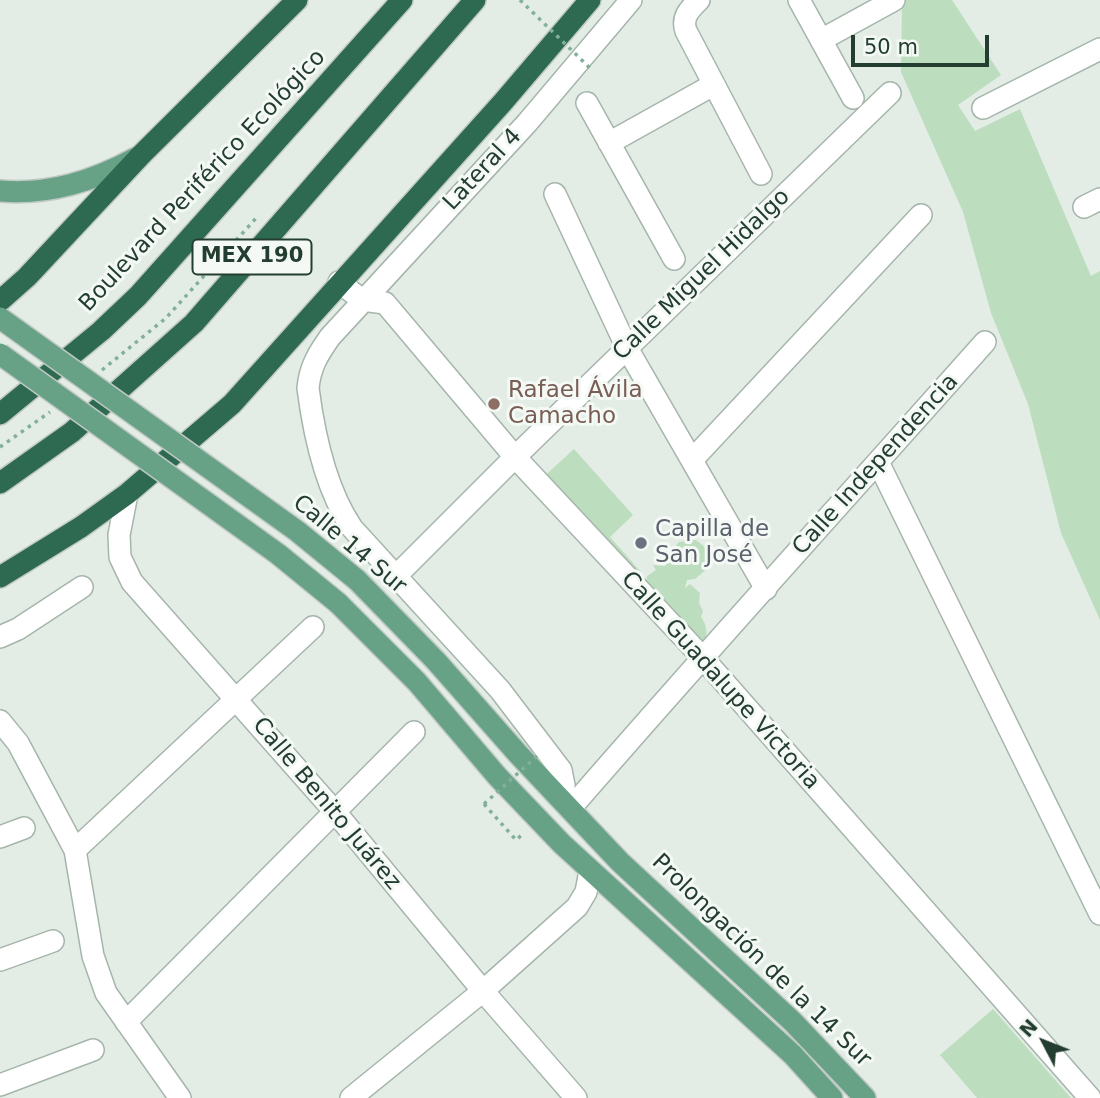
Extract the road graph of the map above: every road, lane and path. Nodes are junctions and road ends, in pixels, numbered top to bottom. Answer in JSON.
{"nodes":[{"id":1,"x":297,"y":0,"type":"edge"},
{"id":2,"x":402,"y":0,"type":"edge"},
{"id":3,"x":475,"y":0,"type":"edge"},
{"id":4,"x":520,"y":0,"type":"edge"},
{"id":5,"x":590,"y":0,"type":"edge"},
{"id":6,"x":631,"y":0,"type":"edge"},
{"id":7,"x":699,"y":0,"type":"edge"},
{"id":8,"x":799,"y":0,"type":"edge"},
{"id":9,"x":894,"y":0,"type":"edge"},
{"id":10,"x":821,"y":40,"type":"junction"},
{"id":11,"x":1100,"y":48,"type":"edge"},
{"id":12,"x":593,"y":71,"type":"dead end"},
{"id":13,"x":713,"y":85,"type":"junction"},
{"id":14,"x":890,"y":93,"type":"dead end"},
{"id":15,"x":853,"y":98,"type":"dead end"},
{"id":16,"x":503,"y":102,"type":"junction"},
{"id":17,"x":587,"y":103,"type":"dead end"},
{"id":18,"x":983,"y":108,"type":"dead end"},
{"id":19,"x":527,"y":123,"type":"junction"},
{"id":20,"x":609,"y":143,"type":"junction"},
{"id":21,"x":141,"y":155,"type":"junction"},
{"id":22,"x":761,"y":174,"type":"dead end"},
{"id":23,"x":0,"y":191,"type":"edge"},
{"id":24,"x":555,"y":194,"type":"dead end"},
{"id":25,"x":266,"y":208,"type":"dead end"},
{"id":26,"x":921,"y":215,"type":"dead end"},
{"id":27,"x":674,"y":259,"type":"dead end"},
{"id":28,"x":340,"y":282,"type":"junction"},
{"id":29,"x":362,"y":300,"type":"junction"},
{"id":30,"x":0,"y":302,"type":"edge"},
{"id":31,"x":0,"y":318,"type":"edge"},
{"id":32,"x":985,"y":342,"type":"dead end"},
{"id":33,"x":626,"y":348,"type":"junction"},
{"id":34,"x":0,"y":354,"type":"edge"},
{"id":35,"x":92,"y":378,"type":"dead end"},
{"id":36,"x":50,"y":412,"type":"dead end"},
{"id":37,"x":0,"y":414,"type":"edge"},
{"id":38,"x":0,"y":447,"type":"edge"},
{"id":39,"x":515,"y":457,"type":"junction"},
{"id":40,"x":692,"y":460,"type":"junction"},
{"id":41,"x":878,"y":462,"type":"junction"},
{"id":42,"x":0,"y":483,"type":"edge"},
{"id":43,"x":127,"y":494,"type":"junction"},
{"id":44,"x":396,"y":576,"type":"junction"},
{"id":45,"x":0,"y":577,"type":"edge"},
{"id":46,"x":82,"y":587,"type":"dead end"},
{"id":47,"x":766,"y":589,"type":"junction"},
{"id":48,"x":313,"y":627,"type":"dead end"},
{"id":49,"x":0,"y":637,"type":"edge"},
{"id":50,"x":702,"y":657,"type":"junction"},
{"id":51,"x":236,"y":698,"type":"junction"},
{"id":52,"x":0,"y":720,"type":"edge"},
{"id":53,"x":414,"y":733,"type":"dead end"},
{"id":54,"x":527,"y":755,"type":"junction"},
{"id":55,"x":567,"y":804,"type":"junction"},
{"id":56,"x":336,"y":813,"type":"junction"},
{"id":57,"x":24,"y":828,"type":"dead end"},
{"id":58,"x":0,"y":837,"type":"edge"},
{"id":59,"x":516,"y":840,"type":"dead end"},
{"id":60,"x":75,"y":850,"type":"junction"},
{"id":61,"x":620,"y":862,"type":"joint"},
{"id":62,"x":590,"y":871,"type":"junction"},
{"id":63,"x":1100,"y":914,"type":"edge"},
{"id":64,"x":52,"y":941,"type":"dead end"},
{"id":65,"x":0,"y":960,"type":"edge"},
{"id":66,"x":483,"y":990,"type":"junction"},
{"id":67,"x":126,"y":1022,"type":"junction"},
{"id":68,"x":93,"y":1050,"type":"dead end"},
{"id":69,"x":0,"y":1085,"type":"edge"},
{"id":70,"x":180,"y":1098,"type":"edge"},
{"id":71,"x":351,"y":1098,"type":"edge"},
{"id":72,"x":576,"y":1098,"type":"edge"},
{"id":73,"x":832,"y":1098,"type":"edge"},
{"id":74,"x":865,"y":1098,"type":"edge"},
{"id":75,"x":1090,"y":1098,"type":"edge"}],
"edges":[{"from":1,"to":21,"type":"highway"},
{"from":2,"to":37,"type":"highway","name":"Boulevard Periférico Ecológico","number":"MEX 190"},
{"from":3,"to":42,"type":"highway","number":"MEX 190"},
{"from":4,"to":12,"type":"path","bridge":true},
{"from":5,"to":16,"type":"highway"},
{"from":6,"to":19,"type":"street","name":"Lateral 4"},
{"from":7,"to":13,"type":"street"},
{"from":8,"to":10,"type":"street"},
{"from":9,"to":10,"type":"street"},
{"from":10,"to":15,"type":"street"},
{"from":11,"to":18,"type":"street"},
{"from":13,"to":20,"type":"street"},
{"from":13,"to":22,"type":"street"},
{"from":14,"to":33,"type":"street","name":"Calle Miguel Hidalgo"},
{"from":16,"to":19,"type":"street"},
{"from":16,"to":28,"type":"highway"},
{"from":17,"to":20,"type":"street"},
{"from":19,"to":29,"type":"street","name":"Lateral 4"},
{"from":20,"to":27,"type":"street"},
{"from":21,"to":23,"type":"main road"},
{"from":21,"to":30,"type":"highway"},
{"from":24,"to":33,"type":"street"},
{"from":25,"to":35,"type":"path"},
{"from":26,"to":40,"type":"street"},
{"from":28,"to":29,"type":"street","name":"Calle Guadalupe Victoria"},
{"from":28,"to":43,"type":"highway"},
{"from":29,"to":39,"type":"street","name":"Calle Guadalupe Victoria"},
{"from":29,"to":44,"type":"street","name":"Lateral 4"},
{"from":31,"to":54,"type":"main road","name":"Calle 14 Sur","bridge":true},
{"from":32,"to":41,"type":"street","name":"Calle Independencia"},
{"from":33,"to":39,"type":"street","name":"Calle Miguel Hidalgo"},
{"from":33,"to":40,"type":"street"},
{"from":34,"to":62,"type":"main road","bridge":true},
{"from":36,"to":38,"type":"path"},
{"from":39,"to":44,"type":"street","name":"Calle Miguel Hidalgo"},
{"from":39,"to":50,"type":"street","name":"Calle Guadalupe Victoria"},
{"from":40,"to":47,"type":"street"},
{"from":41,"to":47,"type":"street","name":"Calle Independencia"},
{"from":41,"to":63,"type":"street"},
{"from":43,"to":45,"type":"highway"},
{"from":43,"to":51,"type":"street","name":"Calle Benito Juárez"},
{"from":44,"to":55,"type":"street","name":"Lateral 4"},
{"from":46,"to":49,"type":"street"},
{"from":47,"to":50,"type":"street","name":"Calle Independencia"},
{"from":48,"to":51,"type":"street"},
{"from":50,"to":55,"type":"street","name":"Calle Independencia"},
{"from":50,"to":75,"type":"street","name":"Calle Guadalupe Victoria"},
{"from":51,"to":56,"type":"street","name":"Calle Benito Juárez"},
{"from":51,"to":60,"type":"street"},
{"from":52,"to":60,"type":"street"},
{"from":53,"to":56,"type":"street"},
{"from":54,"to":55,"type":"main road","name":"Calle 14 Sur"},
{"from":54,"to":59,"type":"path","bridge":true},
{"from":55,"to":61,"type":"main road","name":"Calle 14 Sur"},
{"from":56,"to":66,"type":"street","name":"Calle Benito Juárez"},
{"from":56,"to":67,"type":"street"},
{"from":57,"to":58,"type":"street"},
{"from":60,"to":67,"type":"street"},
{"from":61,"to":74,"type":"main road","name":"Prolongación de la 14 Sur"},
{"from":62,"to":66,"type":"street"},
{"from":62,"to":73,"type":"main road","name":"Prolongación de la 14 Sur"},
{"from":64,"to":65,"type":"street"},
{"from":66,"to":71,"type":"street"},
{"from":66,"to":72,"type":"street","name":"Calle Benito Juárez"},
{"from":67,"to":70,"type":"street"},
{"from":68,"to":69,"type":"street"}]}
